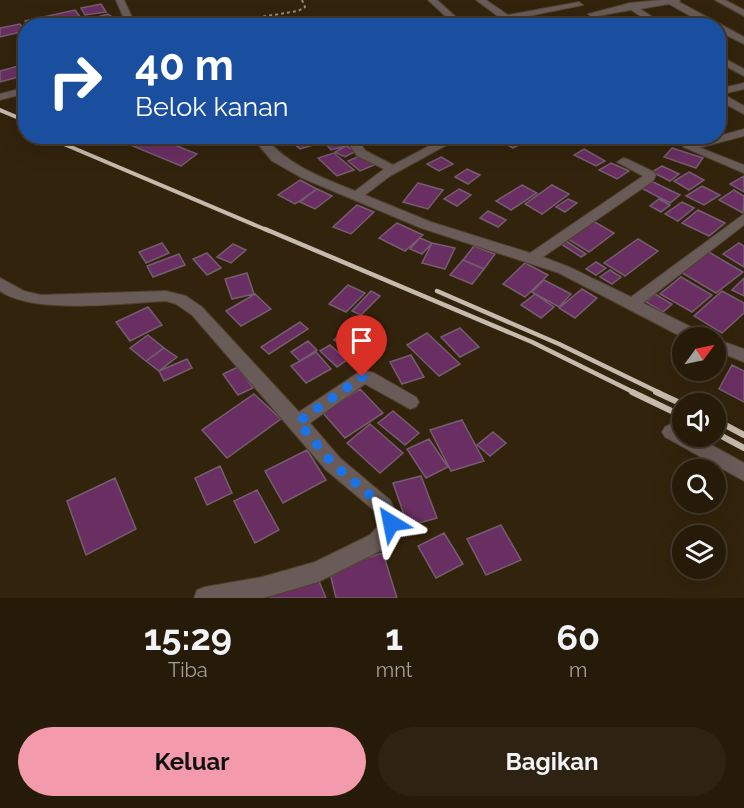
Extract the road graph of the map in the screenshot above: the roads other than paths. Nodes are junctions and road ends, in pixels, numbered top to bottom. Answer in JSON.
{"nodes":[{"id":1,"x":120,"y":0,"type":"edge"},
{"id":2,"x":432,"y":0,"type":"edge"},
{"id":3,"x":482,"y":0,"type":"edge"},
{"id":4,"x":570,"y":0,"type":"edge"},
{"id":5,"x":620,"y":0,"type":"edge"},
{"id":6,"x":672,"y":0,"type":"edge"},
{"id":7,"x":719,"y":0,"type":"edge"},
{"id":8,"x":579,"y":5,"type":"junction"},
{"id":9,"x":633,"y":8,"type":"junction"},
{"id":10,"x":744,"y":13,"type":"edge"},
{"id":11,"x":592,"y":14,"type":"junction"},
{"id":12,"x":125,"y":18,"type":"edge"},
{"id":13,"x":453,"y":18,"type":"edge"},
{"id":14,"x":507,"y":18,"type":"joint"},
{"id":15,"x":598,"y":18,"type":"edge"},
{"id":16,"x":650,"y":18,"type":"edge"},
{"id":17,"x":703,"y":18,"type":"edge"},
{"id":18,"x":726,"y":31,"type":"edge"},
{"id":19,"x":744,"y":41,"type":"edge"},
{"id":20,"x":726,"y":63,"type":"edge"},
{"id":21,"x":744,"y":73,"type":"edge"},
{"id":22,"x":744,"y":86,"type":"edge"},
{"id":23,"x":726,"y":91,"type":"edge"},
{"id":24,"x":18,"y":92,"type":"edge"},
{"id":25,"x":0,"y":96,"type":"edge"},
{"id":26,"x":726,"y":99,"type":"edge"},
{"id":27,"x":744,"y":111,"type":"edge"},
{"id":28,"x":744,"y":132,"type":"edge"},
{"id":29,"x":726,"y":137,"type":"edge"},
{"id":30,"x":264,"y":144,"type":"edge"},
{"id":31,"x":354,"y":144,"type":"edge"},
{"id":32,"x":442,"y":144,"type":"edge"},
{"id":33,"x":689,"y":147,"type":"dead end"},
{"id":34,"x":623,"y":162,"type":"dead end"},
{"id":35,"x":394,"y":169,"type":"junction"},
{"id":36,"x":744,"y":169,"type":"edge"},
{"id":37,"x":355,"y":197,"type":"junction"},
{"id":38,"x":744,"y":218,"type":"edge"},
{"id":39,"x":533,"y":258,"type":"junction"},
{"id":40,"x":0,"y":283,"type":"edge"},
{"id":41,"x":633,"y":303,"type":"junction"},
{"id":42,"x":678,"y":327,"type":"edge"},
{"id":43,"x":726,"y":349,"type":"edge"},
{"id":44,"x":744,"y":356,"type":"edge"},
{"id":45,"x":410,"y":402,"type":"dead end"},
{"id":46,"x":298,"y":422,"type":"junction"},
{"id":47,"x":671,"y":432,"type":"dead end"},
{"id":48,"x":744,"y":473,"type":"edge"},
{"id":49,"x":205,"y":598,"type":"edge"}],
"edges":[{"from":1,"to":12,"type":"street"},
{"from":2,"to":13,"type":"street"},
{"from":3,"to":14,"type":"street"},
{"from":4,"to":8,"type":"street"},
{"from":5,"to":9,"type":"street"},
{"from":6,"to":9,"type":"street"},
{"from":6,"to":17,"type":"street"},
{"from":7,"to":10,"type":"street"},
{"from":8,"to":11,"type":"street"},
{"from":8,"to":14,"type":"street"},
{"from":9,"to":11,"type":"street"},
{"from":9,"to":16,"type":"street"},
{"from":11,"to":15,"type":"street"},
{"from":18,"to":19,"type":"street"},
{"from":20,"to":21,"type":"street"},
{"from":22,"to":23,"type":"street"},
{"from":24,"to":25,"type":"street"},
{"from":26,"to":27,"type":"street"},
{"from":28,"to":29,"type":"street"},
{"from":30,"to":37,"type":"street"},
{"from":31,"to":35,"type":"street"},
{"from":32,"to":35,"type":"street"},
{"from":33,"to":36,"type":"street"},
{"from":34,"to":39,"type":"street"},
{"from":35,"to":37,"type":"street"},
{"from":37,"to":39,"type":"street"},
{"from":38,"to":41,"type":"street"},
{"from":39,"to":41,"type":"street"},
{"from":40,"to":46,"type":"street"},
{"from":41,"to":42,"type":"street"},
{"from":43,"to":44,"type":"street"},
{"from":45,"to":46,"type":"street"},
{"from":46,"to":49,"type":"street"},
{"from":47,"to":48,"type":"street"}]}
